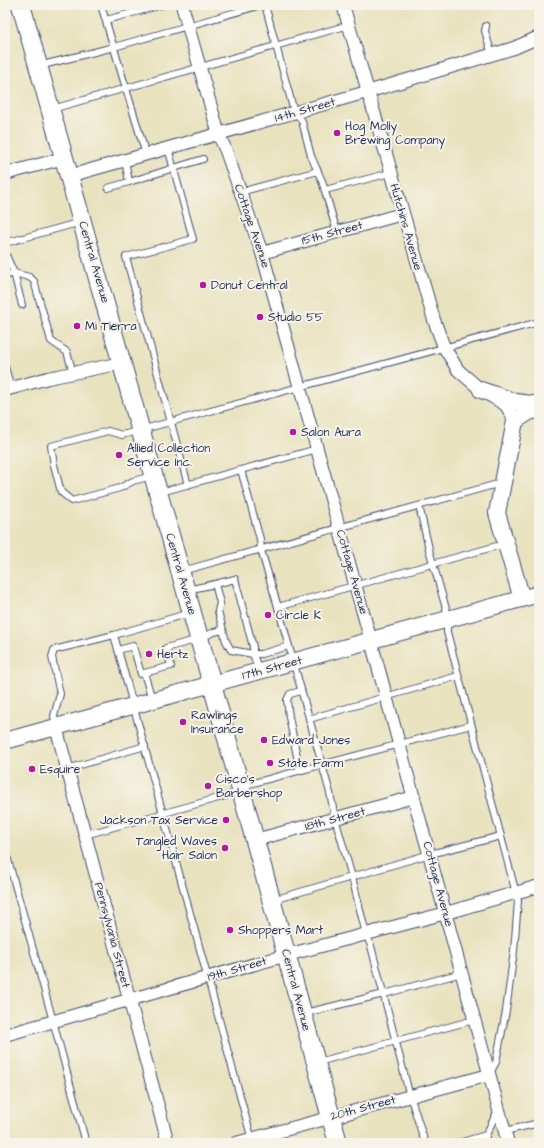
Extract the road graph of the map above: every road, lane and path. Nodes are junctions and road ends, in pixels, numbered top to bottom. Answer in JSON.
{"nodes":[{"id":1,"x":21,"y":5,"type":"edge"},
{"id":2,"x":101,"y":5,"type":"edge"},
{"id":3,"x":162,"y":5,"type":"edge"},
{"id":4,"x":182,"y":5,"type":"edge"},
{"id":5,"x":261,"y":5,"type":"edge"},
{"id":6,"x":265,"y":5,"type":"edge"},
{"id":7,"x":343,"y":5,"type":"edge"},
{"id":8,"x":106,"y":20,"type":"junction"},
{"id":9,"x":188,"y":25,"type":"junction"},
{"id":10,"x":349,"y":25,"type":"junction"},
{"id":11,"x":486,"y":26,"type":"dead end"},
{"id":12,"x":539,"y":37,"type":"edge"},
{"id":13,"x":275,"y":45,"type":"junction"},
{"id":14,"x":114,"y":47,"type":"junction"},
{"id":15,"x":492,"y":55,"type":"junction"},
{"id":16,"x":38,"y":66,"type":"junction"},
{"id":17,"x":199,"y":66,"type":"junction"},
{"id":18,"x":126,"y":87,"type":"junction"},
{"id":19,"x":367,"y":92,"type":"junction"},
{"id":20,"x":50,"y":109,"type":"junction"},
{"id":21,"x":296,"y":112,"type":"junction"},
{"id":22,"x":219,"y":135,"type":"junction"},
{"id":23,"x":168,"y":148,"type":"junction"},
{"id":24,"x":146,"y":154,"type":"junction"},
{"id":25,"x":64,"y":158,"type":"junction"},
{"id":26,"x":203,"y":159,"type":"dead end"},
{"id":27,"x":125,"y":160,"type":"junction"},
{"id":28,"x":173,"y":168,"type":"junction"},
{"id":29,"x":318,"y":171,"type":"junction"},
{"id":30,"x":390,"y":173,"type":"junction"},
{"id":31,"x":5,"y":174,"type":"edge"},
{"id":32,"x":69,"y":176,"type":"junction"},
{"id":33,"x":129,"y":182,"type":"junction"},
{"id":34,"x":108,"y":188,"type":"dead end"},
{"id":35,"x":324,"y":190,"type":"junction"},
{"id":36,"x":240,"y":192,"type":"junction"},
{"id":37,"x":402,"y":214,"type":"junction"},
{"id":38,"x":82,"y":222,"type":"junction"},
{"id":39,"x":337,"y":232,"type":"junction"},
{"id":40,"x":5,"y":243,"type":"edge"},
{"id":41,"x":262,"y":252,"type":"junction"},
{"id":42,"x":5,"y":253,"type":"edge"},
{"id":43,"x":14,"y":273,"type":"junction"},
{"id":44,"x":5,"y":276,"type":"edge"},
{"id":45,"x":22,"y":305,"type":"dead end"},
{"id":46,"x":539,"y":322,"type":"edge"},
{"id":47,"x":444,"y":347,"type":"junction"},
{"id":48,"x":122,"y":363,"type":"junction"},
{"id":49,"x":5,"y":366,"type":"edge"},
{"id":50,"x":73,"y":373,"type":"junction"},
{"id":51,"x":300,"y":387,"type":"junction"},
{"id":52,"x":8,"y":389,"type":"edge"},
{"id":53,"x":481,"y":390,"type":"junction"},
{"id":54,"x":539,"y":405,"type":"edge"},
{"id":55,"x":539,"y":410,"type":"edge"},
{"id":56,"x":514,"y":421,"type":"junction"},
{"id":57,"x":171,"y":422,"type":"junction"},
{"id":58,"x":141,"y":430,"type":"junction"},
{"id":59,"x":317,"y":448,"type":"junction"},
{"id":60,"x":241,"y":470,"type":"junction"},
{"id":61,"x":153,"y":475,"type":"junction"},
{"id":62,"x":502,"y":483,"type":"junction"},
{"id":63,"x":188,"y":485,"type":"junction"},
{"id":64,"x":158,"y":493,"type":"junction"},
{"id":65,"x":419,"y":506,"type":"junction"},
{"id":66,"x":339,"y":528,"type":"junction"},
{"id":67,"x":506,"y":543,"type":"junction"},
{"id":68,"x":261,"y":550,"type":"junction"},
{"id":69,"x":433,"y":563,"type":"junction"},
{"id":70,"x":180,"y":572,"type":"junction"},
{"id":71,"x":214,"y":584,"type":"junction"},
{"id":72,"x":356,"y":585,"type":"junction"},
{"id":73,"x":186,"y":590,"type":"junction"},
{"id":74,"x":539,"y":594,"type":"edge"},
{"id":75,"x":522,"y":599,"type":"junction"},
{"id":76,"x":278,"y":607,"type":"junction"},
{"id":77,"x":192,"y":613,"type":"junction"},
{"id":78,"x":446,"y":620,"type":"junction"},
{"id":79,"x":223,"y":630,"type":"junction"},
{"id":80,"x":114,"y":635,"type":"junction"},
{"id":81,"x":199,"y":639,"type":"junction"},
{"id":82,"x":371,"y":641,"type":"junction"},
{"id":83,"x":289,"y":646,"type":"junction"},
{"id":84,"x":118,"y":650,"type":"junction"},
{"id":85,"x":253,"y":654,"type":"junction"},
{"id":86,"x":293,"y":662,"type":"junction"},
{"id":87,"x":259,"y":672,"type":"junction"},
{"id":88,"x":144,"y":673,"type":"junction"},
{"id":89,"x":458,"y":676,"type":"junction"},
{"id":90,"x":212,"y":684,"type":"junction"},
{"id":91,"x":301,"y":691,"type":"junction"},
{"id":92,"x":387,"y":697,"type":"junction"},
{"id":93,"x":152,"y":701,"type":"junction"},
{"id":94,"x":134,"y":706,"type":"junction"},
{"id":95,"x":309,"y":719,"type":"junction"},
{"id":96,"x":471,"y":725,"type":"junction"},
{"id":97,"x":56,"y":727,"type":"junction"},
{"id":98,"x":5,"y":741,"type":"edge"},
{"id":99,"x":399,"y":744,"type":"junction"},
{"id":100,"x":145,"y":746,"type":"junction"},
{"id":101,"x":322,"y":766,"type":"junction"},
{"id":102,"x":67,"y":769,"type":"junction"},
{"id":103,"x":300,"y":771,"type":"junction"},
{"id":104,"x":241,"y":789,"type":"junction"},
{"id":105,"x":414,"y":797,"type":"junction"},
{"id":106,"x":163,"y":812,"type":"junction"},
{"id":107,"x":336,"y":818,"type":"junction"},
{"id":108,"x":85,"y":835,"type":"junction"},
{"id":109,"x":501,"y":836,"type":"junction"},
{"id":110,"x":255,"y":840,"type":"junction"},
{"id":111,"x":5,"y":849,"type":"edge"},
{"id":112,"x":430,"y":854,"type":"junction"},
{"id":113,"x":352,"y":877,"type":"junction"},
{"id":114,"x":539,"y":886,"type":"edge"},
{"id":115,"x":516,"y":893,"type":"junction"},
{"id":116,"x":272,"y":900,"type":"junction"},
{"id":117,"x":446,"y":913,"type":"junction"},
{"id":118,"x":366,"y":934,"type":"junction"},
{"id":119,"x":287,"y":955,"type":"junction"},
{"id":120,"x":462,"y":972,"type":"junction"},
{"id":121,"x":208,"y":978,"type":"junction"},
{"id":122,"x":384,"y":994,"type":"junction"},
{"id":123,"x":129,"y":1000,"type":"junction"},
{"id":124,"x":303,"y":1014,"type":"junction"},
{"id":125,"x":474,"y":1020,"type":"junction"},
{"id":126,"x":54,"y":1021,"type":"junction"},
{"id":127,"x":5,"y":1035,"type":"edge"},
{"id":128,"x":396,"y":1040,"type":"junction"},
{"id":129,"x":316,"y":1062,"type":"junction"},
{"id":130,"x":489,"y":1075,"type":"junction"},
{"id":131,"x":411,"y":1096,"type":"junction"},
{"id":132,"x":498,"y":1109,"type":"junction"},
{"id":133,"x":331,"y":1117,"type":"junction"},
{"id":134,"x":539,"y":1123,"type":"edge"},
{"id":135,"x":486,"y":1135,"type":"junction"},
{"id":136,"x":506,"y":1137,"type":"edge"},
{"id":137,"x":252,"y":1141,"type":"edge"},
{"id":138,"x":86,"y":1143,"type":"edge"},
{"id":139,"x":168,"y":1143,"type":"edge"},
{"id":140,"x":236,"y":1143,"type":"edge"},
{"id":141,"x":338,"y":1143,"type":"edge"},
{"id":142,"x":425,"y":1143,"type":"edge"},
{"id":143,"x":459,"y":1143,"type":"edge"},
{"id":144,"x":485,"y":1143,"type":"edge"}],
"edges":[{"from":1,"to":16,"type":"main road","name":"Central Avenue"},
{"from":2,"to":8,"type":"lane"},
{"from":3,"to":8,"type":"lane"},
{"from":4,"to":9,"type":"street","name":"Cottage Avenue"},
{"from":5,"to":9,"type":"lane"},
{"from":6,"to":13,"type":"lane"},
{"from":7,"to":10,"type":"street","name":"Hutchins Avenue"},
{"from":8,"to":14,"type":"lane"},
{"from":9,"to":14,"type":"lane"},
{"from":9,"to":17,"type":"street","name":"Cottage Avenue"},
{"from":10,"to":13,"type":"lane"},
{"from":10,"to":19,"type":"street","name":"Hutchins Avenue"},
{"from":11,"to":15,"type":"lane"},
{"from":12,"to":15,"type":"street","name":"14th Street"},
{"from":13,"to":17,"type":"lane"},
{"from":13,"to":21,"type":"lane"},
{"from":14,"to":16,"type":"lane"},
{"from":14,"to":18,"type":"lane"},
{"from":15,"to":19,"type":"street","name":"14th Street"},
{"from":16,"to":20,"type":"main road","name":"Central Avenue"},
{"from":17,"to":18,"type":"lane"},
{"from":17,"to":22,"type":"street","name":"Cottage Avenue"},
{"from":18,"to":20,"type":"lane"},
{"from":18,"to":24,"type":"lane"},
{"from":19,"to":21,"type":"street","name":"14th Street"},
{"from":19,"to":30,"type":"street","name":"Hutchins Avenue"},
{"from":20,"to":25,"type":"main road","name":"Central Avenue"},
{"from":21,"to":22,"type":"street","name":"14th Street"},
{"from":21,"to":29,"type":"lane"},
{"from":22,"to":23,"type":"street","name":"14th Street"},
{"from":22,"to":36,"type":"street","name":"Cottage Avenue"},
{"from":23,"to":24,"type":"street","name":"14th Street"},
{"from":23,"to":28,"type":"lane"},
{"from":24,"to":27,"type":"street","name":"14th Street"},
{"from":25,"to":31,"type":"street"},
{"from":25,"to":32,"type":"main road","name":"Central Avenue"},
{"from":26,"to":28,"type":"lane"},
{"from":27,"to":32,"type":"street","name":"14th Street"},
{"from":27,"to":33,"type":"lane"},
{"from":28,"to":33,"type":"lane"},
{"from":28,"to":57,"type":"lane"},
{"from":29,"to":35,"type":"lane"},
{"from":29,"to":36,"type":"lane"},
{"from":30,"to":35,"type":"lane"},
{"from":30,"to":37,"type":"street","name":"Hutchins Avenue"},
{"from":32,"to":38,"type":"main road","name":"Central Avenue"},
{"from":33,"to":34,"type":"lane"},
{"from":35,"to":39,"type":"lane"},
{"from":36,"to":41,"type":"street","name":"Cottage Avenue"},
{"from":37,"to":39,"type":"street","name":"15th Street"},
{"from":37,"to":47,"type":"street","name":"Hutchins Avenue"},
{"from":38,"to":40,"type":"lane"},
{"from":38,"to":48,"type":"main road","name":"Central Avenue"},
{"from":39,"to":41,"type":"street","name":"15th Street"},
{"from":41,"to":51,"type":"street","name":"Cottage Avenue"},
{"from":42,"to":43,"type":"lane"},
{"from":43,"to":44,"type":"lane"},
{"from":43,"to":45,"type":"lane"},
{"from":43,"to":50,"type":"lane"},
{"from":46,"to":47,"type":"lane"},
{"from":47,"to":51,"type":"lane"},
{"from":47,"to":53,"type":"street","name":"Hutchins Avenue"},
{"from":48,"to":50,"type":"street"},
{"from":48,"to":58,"type":"main road","name":"Central Avenue"},
{"from":49,"to":52,"type":"lane"},
{"from":50,"to":52,"type":"street"},
{"from":51,"to":57,"type":"lane"},
{"from":51,"to":59,"type":"street","name":"Cottage Avenue"},
{"from":53,"to":54,"type":"street"},
{"from":53,"to":56,"type":"street","name":"Hutchins Avenue"},
{"from":55,"to":56,"type":"street"},
{"from":56,"to":62,"type":"street"},
{"from":57,"to":58,"type":"lane"},
{"from":57,"to":63,"type":"lane"},
{"from":58,"to":61,"type":"main road","name":"Central Avenue"},
{"from":58,"to":61,"type":"lane"},
{"from":59,"to":60,"type":"lane"},
{"from":59,"to":66,"type":"street","name":"Cottage Avenue"},
{"from":60,"to":63,"type":"lane"},
{"from":60,"to":68,"type":"lane"},
{"from":61,"to":64,"type":"main road","name":"Central Avenue"},
{"from":62,"to":65,"type":"lane"},
{"from":62,"to":67,"type":"street"},
{"from":63,"to":64,"type":"lane"},
{"from":64,"to":70,"type":"main road","name":"Central Avenue"},
{"from":65,"to":66,"type":"lane"},
{"from":65,"to":69,"type":"lane"},
{"from":66,"to":68,"type":"lane"},
{"from":66,"to":72,"type":"street","name":"Cottage Avenue"},
{"from":67,"to":69,"type":"lane"},
{"from":67,"to":75,"type":"street"},
{"from":68,"to":70,"type":"lane"},
{"from":68,"to":76,"type":"lane"},
{"from":69,"to":72,"type":"lane"},
{"from":69,"to":78,"type":"lane"},
{"from":70,"to":73,"type":"main road","name":"Central Avenue"},
{"from":71,"to":73,"type":"lane"},
{"from":71,"to":79,"type":"lane"},
{"from":71,"to":85,"type":"lane"},
{"from":72,"to":76,"type":"lane"},
{"from":72,"to":82,"type":"street","name":"Cottage Avenue"},
{"from":73,"to":77,"type":"main road","name":"Central Avenue"},
{"from":74,"to":75,"type":"street","name":"17th Street"},
{"from":75,"to":78,"type":"street","name":"17th Street"},
{"from":76,"to":83,"type":"lane"},
{"from":77,"to":80,"type":"lane"},
{"from":77,"to":81,"type":"main road","name":"Central Avenue"},
{"from":78,"to":82,"type":"street","name":"17th Street"},
{"from":78,"to":89,"type":"lane"},
{"from":79,"to":81,"type":"lane"},
{"from":79,"to":85,"type":"lane"},
{"from":80,"to":84,"type":"lane"},
{"from":80,"to":97,"type":"lane"},
{"from":81,"to":88,"type":"lane"},
{"from":81,"to":90,"type":"main road","name":"Central Avenue"},
{"from":82,"to":86,"type":"street","name":"17th Street"},
{"from":82,"to":92,"type":"street","name":"Cottage Avenue"},
{"from":83,"to":85,"type":"lane"},
{"from":83,"to":86,"type":"lane"},
{"from":84,"to":88,"type":"lane"},
{"from":84,"to":94,"type":"lane"},
{"from":85,"to":87,"type":"lane"},
{"from":86,"to":87,"type":"street","name":"17th Street"},
{"from":86,"to":91,"type":"lane"},
{"from":87,"to":90,"type":"street","name":"17th Street"},
{"from":88,"to":93,"type":"lane"},
{"from":89,"to":92,"type":"lane"},
{"from":89,"to":96,"type":"lane"},
{"from":90,"to":93,"type":"street","name":"17th Street"},
{"from":90,"to":104,"type":"main road","name":"Central Avenue"},
{"from":91,"to":95,"type":"lane"},
{"from":91,"to":103,"type":"lane"},
{"from":92,"to":95,"type":"lane"},
{"from":92,"to":99,"type":"street","name":"Cottage Avenue"},
{"from":93,"to":94,"type":"street","name":"17th Street"},
{"from":94,"to":97,"type":"street","name":"17th Street"},
{"from":94,"to":100,"type":"lane"},
{"from":95,"to":101,"type":"lane"},
{"from":96,"to":99,"type":"lane"},
{"from":96,"to":109,"type":"lane"},
{"from":97,"to":98,"type":"street","name":"17th Street"},
{"from":97,"to":102,"type":"street","name":"Pennsylvania Street"},
{"from":99,"to":101,"type":"lane"},
{"from":99,"to":105,"type":"street","name":"Cottage Avenue"},
{"from":100,"to":102,"type":"lane"},
{"from":100,"to":106,"type":"lane"},
{"from":101,"to":103,"type":"lane"},
{"from":101,"to":107,"type":"lane"},
{"from":102,"to":108,"type":"street","name":"Pennsylvania Street"},
{"from":103,"to":104,"type":"lane"},
{"from":104,"to":106,"type":"lane"},
{"from":104,"to":110,"type":"main road","name":"Central Avenue"},
{"from":105,"to":107,"type":"street","name":"18th Street"},
{"from":105,"to":112,"type":"street","name":"Cottage Avenue"},
{"from":106,"to":108,"type":"lane"},
{"from":106,"to":121,"type":"lane"},
{"from":107,"to":110,"type":"street","name":"18th Street"},
{"from":107,"to":113,"type":"lane"},
{"from":108,"to":123,"type":"street","name":"Pennsylvania Street"},
{"from":109,"to":112,"type":"lane"},
{"from":109,"to":115,"type":"lane"},
{"from":110,"to":116,"type":"main road","name":"Central Avenue"},
{"from":111,"to":126,"type":"lane"},
{"from":112,"to":113,"type":"lane"},
{"from":112,"to":117,"type":"street","name":"Cottage Avenue"},
{"from":113,"to":116,"type":"lane"},
{"from":113,"to":118,"type":"lane"},
{"from":114,"to":115,"type":"street","name":"19th Street"},
{"from":115,"to":117,"type":"street","name":"19th Street"},
{"from":115,"to":130,"type":"lane"},
{"from":116,"to":119,"type":"main road","name":"Central Avenue"},
{"from":117,"to":118,"type":"street","name":"19th Street"},
{"from":117,"to":120,"type":"street","name":"Cottage Avenue"},
{"from":118,"to":119,"type":"street","name":"19th Street"},
{"from":118,"to":122,"type":"lane"},
{"from":119,"to":121,"type":"street","name":"19th Street"},
{"from":119,"to":124,"type":"main road","name":"Central Avenue"},
{"from":120,"to":122,"type":"lane"},
{"from":120,"to":125,"type":"street","name":"Cottage Avenue"},
{"from":121,"to":123,"type":"street","name":"19th Street"},
{"from":121,"to":137,"type":"lane"},
{"from":122,"to":124,"type":"lane"},
{"from":122,"to":128,"type":"lane"},
{"from":123,"to":126,"type":"street","name":"19th Street"},
{"from":123,"to":139,"type":"street","name":"Pennsylvania Street"},
{"from":124,"to":129,"type":"main road","name":"Central Avenue"},
{"from":125,"to":128,"type":"lane"},
{"from":125,"to":130,"type":"street","name":"Cottage Avenue"},
{"from":126,"to":127,"type":"street","name":"19th Street"},
{"from":126,"to":138,"type":"lane"},
{"from":128,"to":129,"type":"lane"},
{"from":128,"to":131,"type":"lane"},
{"from":129,"to":133,"type":"main road","name":"Central Avenue"},
{"from":130,"to":131,"type":"street","name":"20th Street"},
{"from":130,"to":132,"type":"street","name":"Cottage Avenue"},
{"from":131,"to":133,"type":"street","name":"20th Street"},
{"from":131,"to":142,"type":"lane"},
{"from":132,"to":135,"type":"lane"},
{"from":132,"to":136,"type":"street","name":"Cottage Avenue"},
{"from":133,"to":137,"type":"street","name":"20th Street"},
{"from":133,"to":141,"type":"main road","name":"Central Avenue"},
{"from":134,"to":136,"type":"lane"},
{"from":135,"to":143,"type":"lane"},
{"from":135,"to":144,"type":"lane"},
{"from":137,"to":140,"type":"street","name":"20th Street"}]}
